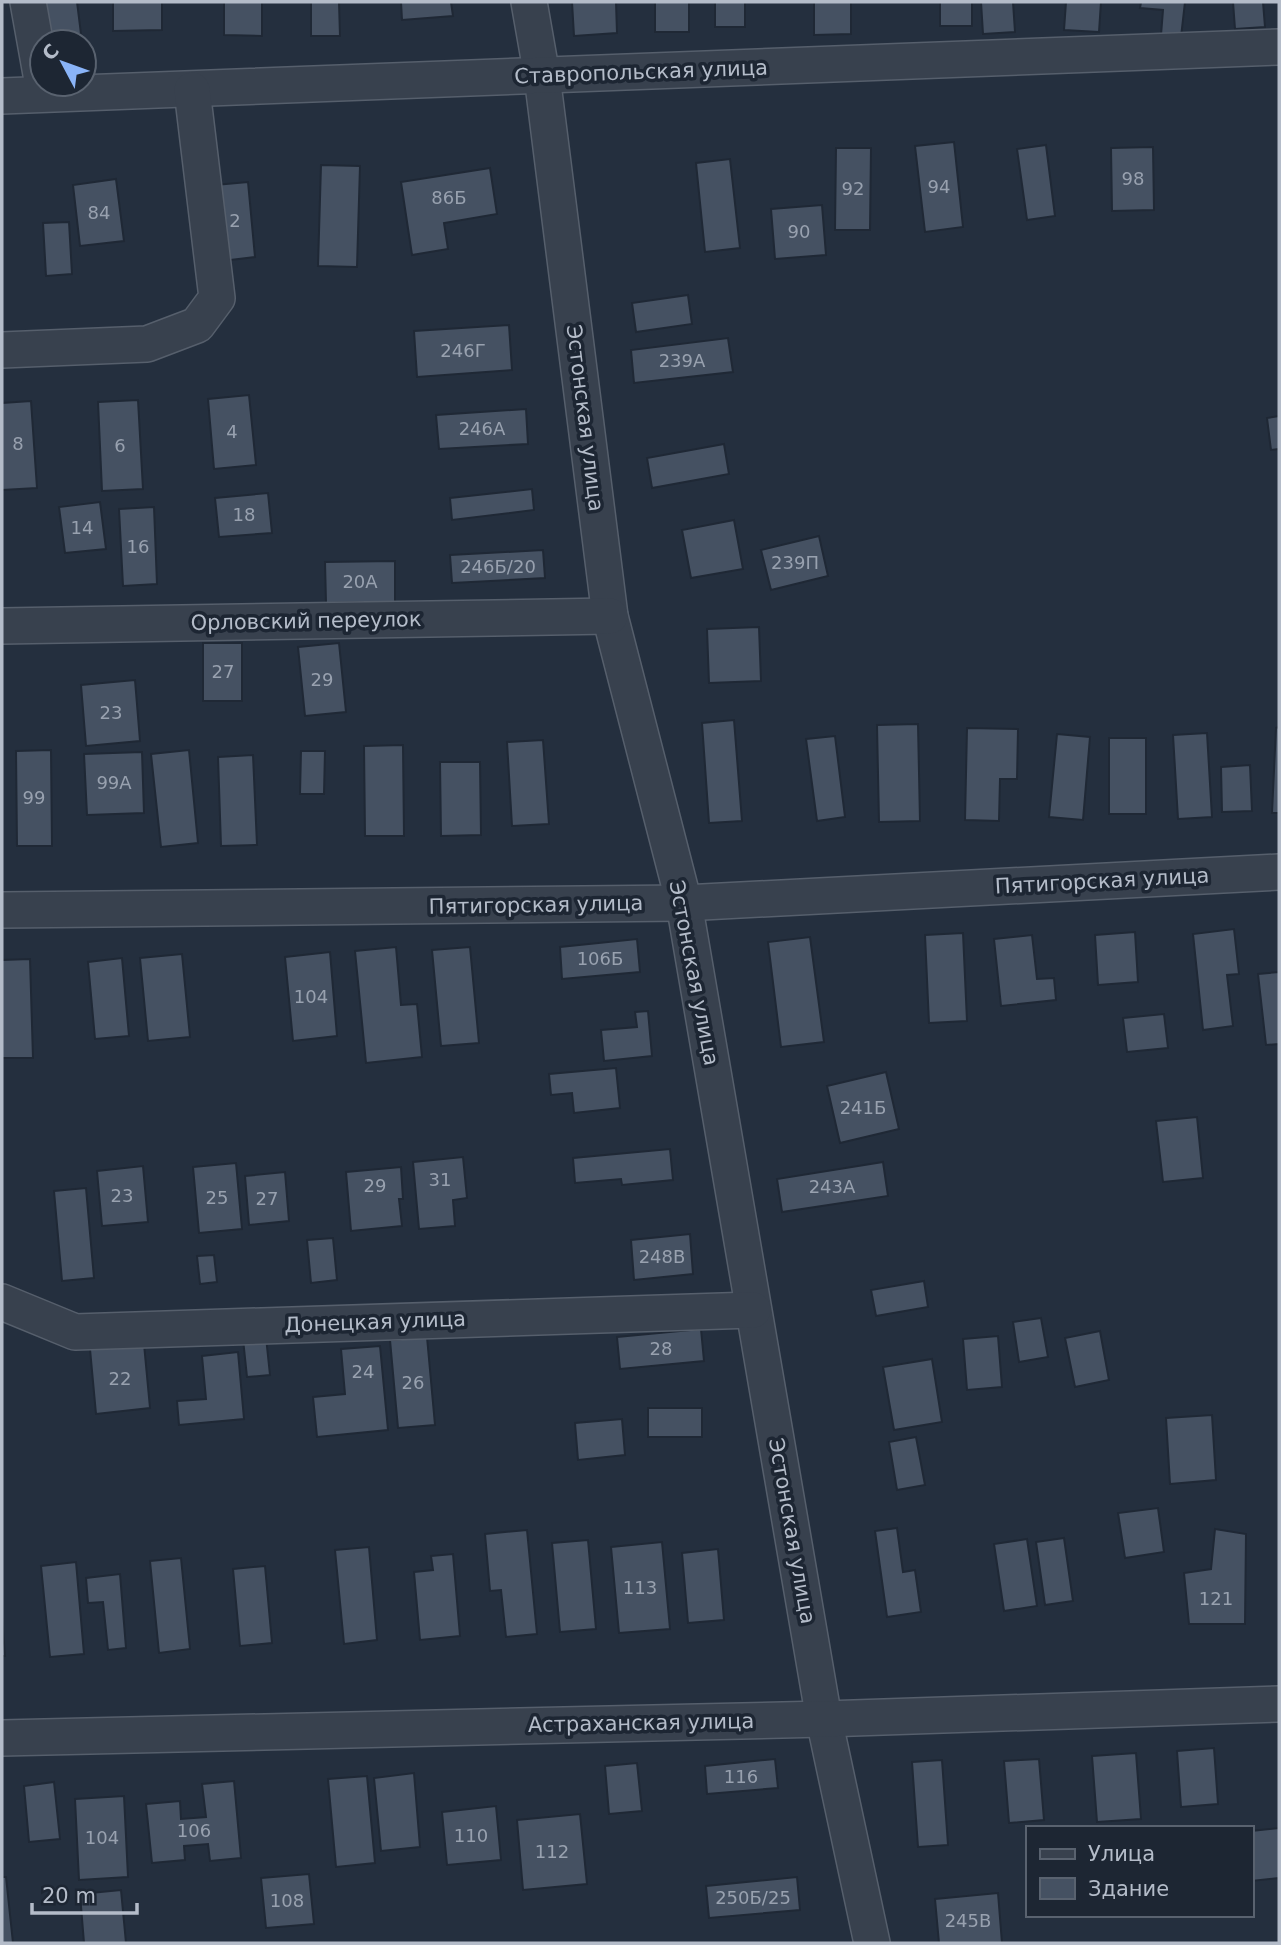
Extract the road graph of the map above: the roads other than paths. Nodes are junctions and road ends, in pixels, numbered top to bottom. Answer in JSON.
{"nodes":[{"id":1,"x":28,"y":2,"type":"edge"},
{"id":2,"x":529,"y":2,"type":"edge"},
{"id":3,"x":33,"y":28,"type":"edge"},
{"id":4,"x":1279,"y":47,"type":"edge"},
{"id":5,"x":542,"y":76,"type":"junction"},
{"id":6,"x":98,"y":87,"type":"edge"},
{"id":7,"x":28,"y":90,"type":"edge"},
{"id":8,"x":192,"y":90,"type":"junction"},
{"id":9,"x":2,"y":96,"type":"edge"},
{"id":10,"x":2,"y":349,"type":"edge"},
{"id":11,"x":610,"y":616,"type":"junction"},
{"id":12,"x":2,"y":626,"type":"edge"},
{"id":13,"x":1279,"y":872,"type":"edge"},
{"id":14,"x":684,"y":903,"type":"junction"},
{"id":15,"x":2,"y":909,"type":"edge"},
{"id":16,"x":2,"y":1302,"type":"edge"},
{"id":17,"x":753,"y":1310,"type":"junction"},
{"id":18,"x":1279,"y":1704,"type":"edge"},
{"id":19,"x":824,"y":1719,"type":"junction"},
{"id":20,"x":2,"y":1738,"type":"edge"},
{"id":21,"x":872,"y":1943,"type":"edge"}],
"edges":[{"from":1,"to":3,"type":"street"},
{"from":2,"to":5,"type":"street","name":"Эстонская улица"},
{"from":4,"to":5,"type":"street","name":"Ставропольская улица"},
{"from":5,"to":8,"type":"street","name":"Ставропольская улица"},
{"from":5,"to":11,"type":"street","name":"Эстонская улица"},
{"from":6,"to":8,"type":"street","name":"Ставропольская улица"},
{"from":7,"to":9,"type":"street","name":"Ставропольская улица"},
{"from":8,"to":10,"type":"street"},
{"from":11,"to":12,"type":"street","name":"Орловский переулок"},
{"from":11,"to":14,"type":"street","name":"Эстонская улица"},
{"from":13,"to":14,"type":"street","name":"Пятигорская улица"},
{"from":14,"to":15,"type":"street","name":"Пятигорская улица"},
{"from":14,"to":17,"type":"street","name":"Эстонская улица"},
{"from":16,"to":17,"type":"street","name":"Донецкая улица"},
{"from":17,"to":19,"type":"street","name":"Эстонская улица"},
{"from":18,"to":19,"type":"street","name":"Астраханская улица"},
{"from":19,"to":20,"type":"street","name":"Астраханская улица"},
{"from":19,"to":21,"type":"street","name":"Эстонская улица"}]}
